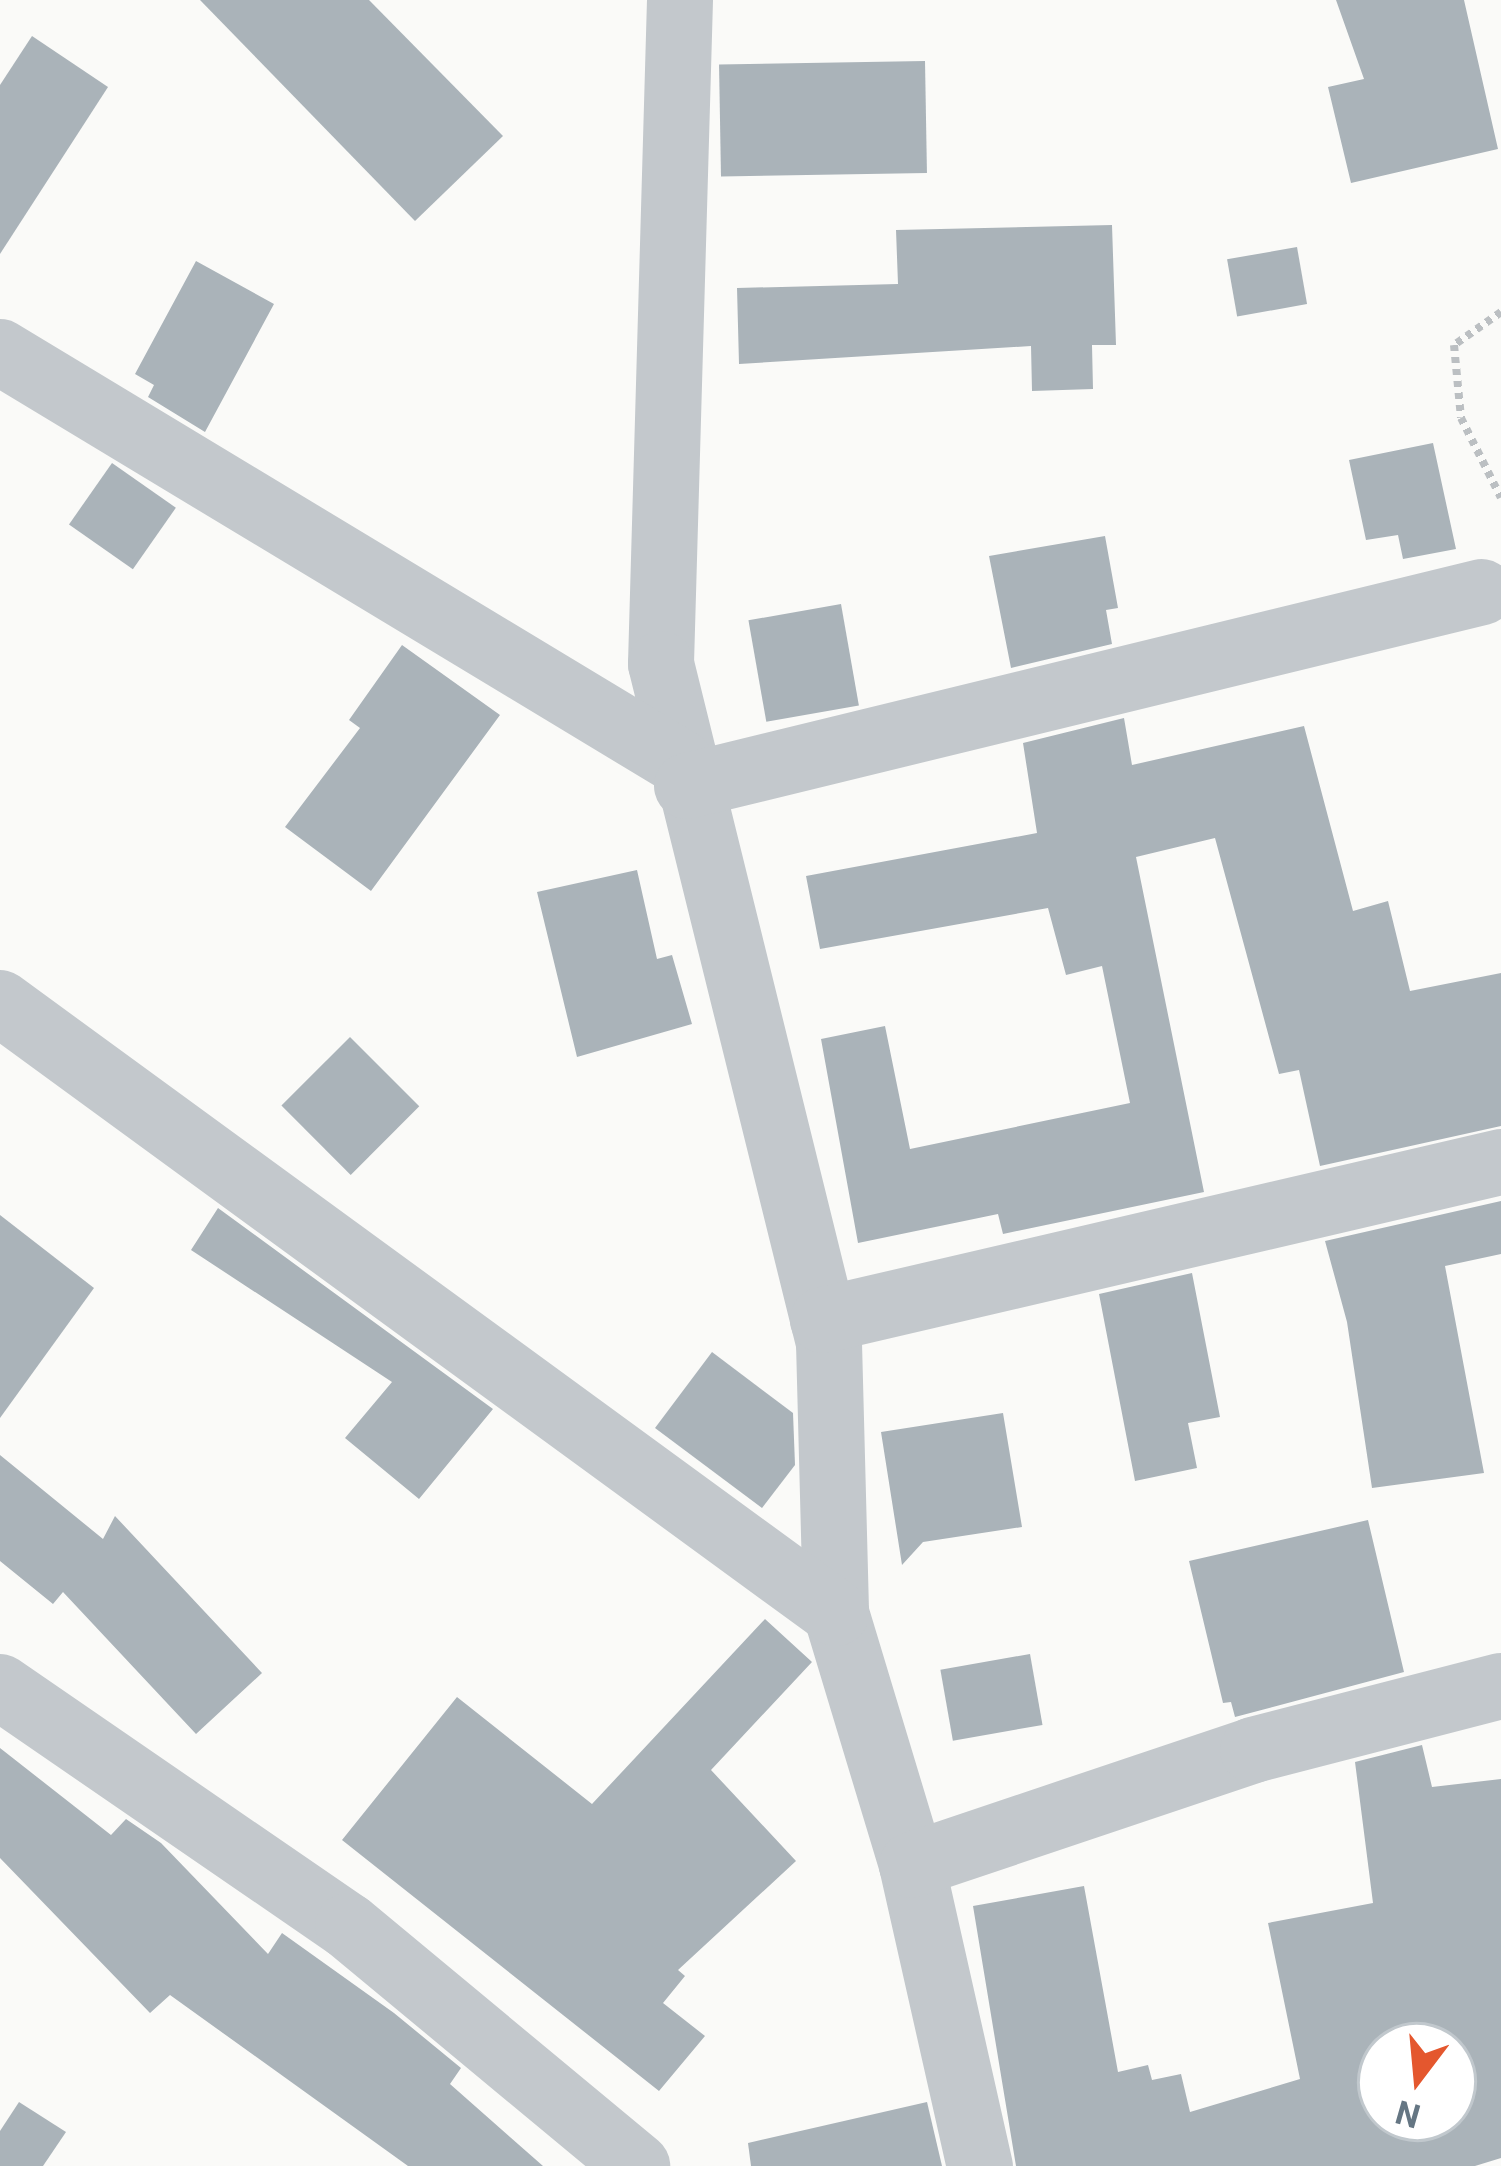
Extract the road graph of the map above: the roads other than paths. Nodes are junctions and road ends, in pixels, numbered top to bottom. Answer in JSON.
{"nodes":[{"id":1,"x":680,"y":0,"type":"edge"},
{"id":2,"x":0,"y":352,"type":"edge"},
{"id":3,"x":1482,"y":592,"type":"dead end"},
{"id":4,"x":684,"y":775,"type":"junction"},
{"id":5,"x":0,"y":1004,"type":"edge"},
{"id":6,"x":1501,"y":1162,"type":"edge"},
{"id":7,"x":823,"y":1320,"type":"junction"},
{"id":8,"x":836,"y":1613,"type":"junction"},
{"id":9,"x":1501,"y":1686,"type":"edge"},
{"id":10,"x":0,"y":1687,"type":"edge"},
{"id":11,"x":912,"y":1865,"type":"junction"},
{"id":12,"x":638,"y":2166,"type":"edge"},
{"id":13,"x":980,"y":2166,"type":"edge"}],
"edges":[{"from":1,"to":4,"type":"street"},
{"from":2,"to":4,"type":"street"},
{"from":3,"to":4,"type":"street"},
{"from":4,"to":7,"type":"street"},
{"from":5,"to":8,"type":"street"},
{"from":6,"to":7,"type":"street"},
{"from":7,"to":8,"type":"street"},
{"from":8,"to":11,"type":"street"},
{"from":9,"to":11,"type":"street"},
{"from":10,"to":12,"type":"street"},
{"from":11,"to":13,"type":"street"}]}
